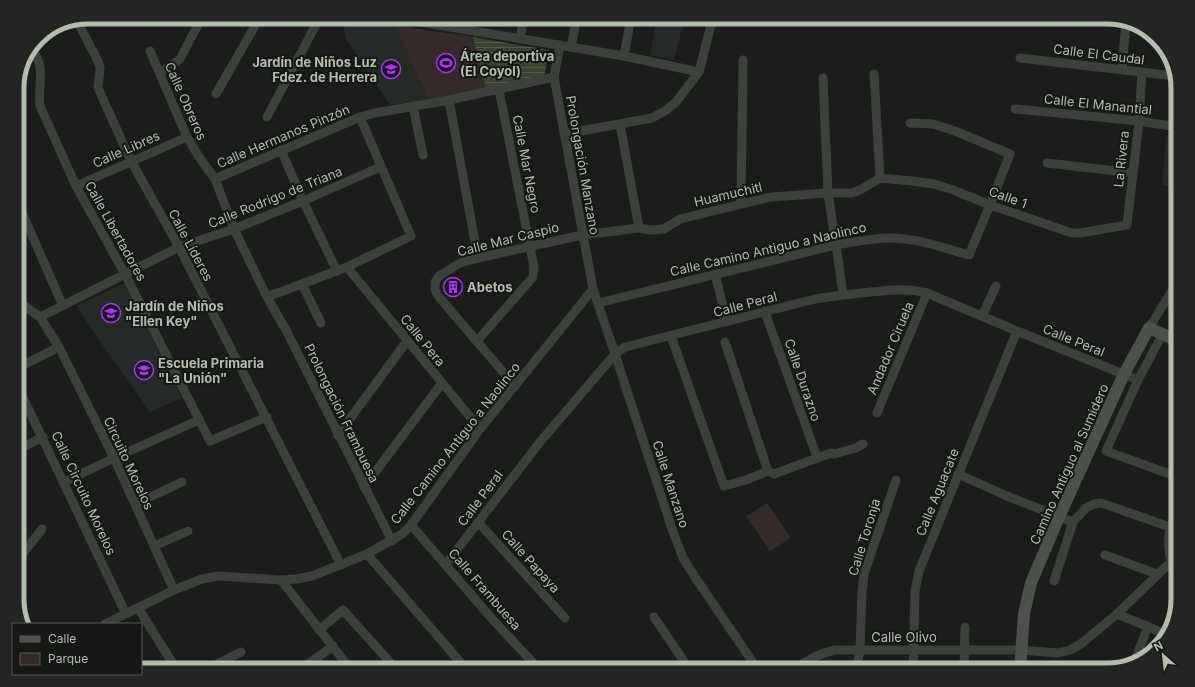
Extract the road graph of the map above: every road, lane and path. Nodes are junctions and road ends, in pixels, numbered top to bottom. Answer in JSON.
{"nodes":[{"id":1,"x":198,"y":24,"type":"edge"},
{"id":2,"x":256,"y":24,"type":"edge"},
{"id":3,"x":316,"y":24,"type":"edge"},
{"id":4,"x":436,"y":24,"type":"edge"},
{"id":5,"x":468,"y":24,"type":"edge"},
{"id":6,"x":523,"y":24,"type":"edge"},
{"id":7,"x":576,"y":24,"type":"edge"},
{"id":8,"x":630,"y":24,"type":"edge"},
{"id":9,"x":711,"y":24,"type":"edge"},
{"id":10,"x":79,"y":25,"type":"edge"},
{"id":11,"x":1126,"y":27,"type":"edge"},
{"id":12,"x":467,"y":30,"type":"junction"},
{"id":13,"x":520,"y":39,"type":"junction"},
{"id":14,"x":560,"y":45,"type":"junction"},
{"id":15,"x":571,"y":47,"type":"junction"},
{"id":16,"x":150,"y":51,"type":"dead end"},
{"id":17,"x":34,"y":54,"type":"edge"},
{"id":18,"x":624,"y":56,"type":"junction"},
{"id":19,"x":1020,"y":58,"type":"dead end"},
{"id":20,"x":743,"y":60,"type":"dead end"},
{"id":21,"x":1122,"y":70,"type":"junction"},
{"id":22,"x":699,"y":72,"type":"junction"},
{"id":23,"x":1142,"y":72,"type":"junction"},
{"id":24,"x":160,"y":73,"type":"junction"},
{"id":25,"x":874,"y":74,"type":"dead end"},
{"id":26,"x":1170,"y":75,"type":"edge"},
{"id":27,"x":554,"y":77,"type":"junction"},
{"id":28,"x":823,"y":78,"type":"dead end"},
{"id":29,"x":500,"y":90,"type":"junction"},
{"id":30,"x":216,"y":94,"type":"dead end"},
{"id":31,"x":449,"y":100,"type":"junction"},
{"id":32,"x":413,"y":106,"type":"junction"},
{"id":33,"x":1015,"y":109,"type":"dead end"},
{"id":34,"x":267,"y":116,"type":"dead end"},
{"id":35,"x":360,"y":117,"type":"junction"},
{"id":36,"x":1138,"y":121,"type":"junction"},
{"id":37,"x":910,"y":123,"type":"dead end"},
{"id":38,"x":620,"y":124,"type":"junction"},
{"id":39,"x":1171,"y":126,"type":"edge"},
{"id":40,"x":564,"y":134,"type":"junction"},
{"id":41,"x":187,"y":137,"type":"junction"},
{"id":42,"x":281,"y":150,"type":"junction"},
{"id":43,"x":423,"y":155,"type":"dead end"},
{"id":44,"x":131,"y":161,"type":"junction"},
{"id":45,"x":1046,"y":163,"type":"dead end"},
{"id":46,"x":380,"y":167,"type":"junction"},
{"id":47,"x":1133,"y":173,"type":"junction"},
{"id":48,"x":880,"y":178,"type":"junction"},
{"id":49,"x":215,"y":179,"type":"junction"},
{"id":50,"x":76,"y":186,"type":"junction"},
{"id":51,"x":828,"y":193,"type":"junction"},
{"id":52,"x":304,"y":201,"type":"junction"},
{"id":53,"x":741,"y":204,"type":"junction"},
{"id":54,"x":990,"y":205,"type":"junction"},
{"id":55,"x":25,"y":218,"type":"edge"},
{"id":56,"x":1127,"y":225,"type":"joint"},
{"id":57,"x":639,"y":228,"type":"junction"},
{"id":58,"x":234,"y":230,"type":"junction"},
{"id":59,"x":834,"y":233,"type":"dead end"},
{"id":60,"x":582,"y":235,"type":"junction"},
{"id":61,"x":836,"y":245,"type":"junction"},
{"id":62,"x":530,"y":246,"type":"junction"},
{"id":63,"x":179,"y":247,"type":"junction"},
{"id":64,"x":478,"y":258,"type":"junction"},
{"id":65,"x":347,"y":267,"type":"junction"},
{"id":66,"x":336,"y":271,"type":"junction"},
{"id":67,"x":126,"y":274,"type":"junction"},
{"id":68,"x":715,"y":274,"type":"junction"},
{"id":69,"x":302,"y":284,"type":"junction"},
{"id":70,"x":996,"y":286,"type":"dead end"},
{"id":71,"x":593,"y":289,"type":"junction"},
{"id":72,"x":1171,"y":292,"type":"edge"},
{"id":73,"x":927,"y":293,"type":"junction"},
{"id":74,"x":843,"y":294,"type":"junction"},
{"id":75,"x":267,"y":297,"type":"junction"},
{"id":76,"x":598,"y":303,"type":"junction"},
{"id":77,"x":24,"y":305,"type":"edge"},
{"id":78,"x":64,"y":306,"type":"junction"},
{"id":79,"x":765,"y":312,"type":"junction"},
{"id":80,"x":982,"y":316,"type":"junction"},
{"id":81,"x":40,"y":317,"type":"junction"},
{"id":82,"x":321,"y":322,"type":"dead end"},
{"id":83,"x":727,"y":322,"type":"junction"},
{"id":84,"x":1149,"y":328,"type":"junction"},
{"id":85,"x":1017,"y":331,"type":"junction"},
{"id":86,"x":1162,"y":335,"type":"junction"},
{"id":87,"x":671,"y":336,"type":"junction"},
{"id":88,"x":1171,"y":338,"type":"edge"},
{"id":89,"x":407,"y":341,"type":"junction"},
{"id":90,"x":477,"y":341,"type":"junction"},
{"id":91,"x":725,"y":342,"type":"dead end"},
{"id":92,"x":58,"y":347,"type":"junction"},
{"id":93,"x":615,"y":354,"type":"junction"},
{"id":94,"x":24,"y":364,"type":"edge"},
{"id":95,"x":1124,"y":374,"type":"junction"},
{"id":96,"x":1138,"y":380,"type":"junction"},
{"id":97,"x":442,"y":383,"type":"junction"},
{"id":98,"x":515,"y":386,"type":"junction"},
{"id":99,"x":24,"y":399,"type":"edge"},
{"id":100,"x":877,"y":413,"type":"dead end"},
{"id":101,"x":266,"y":417,"type":"junction"},
{"id":102,"x":199,"y":420,"type":"junction"},
{"id":103,"x":480,"y":429,"type":"junction"},
{"id":104,"x":338,"y":435,"type":"junction"},
{"id":105,"x":43,"y":437,"type":"junction"},
{"id":106,"x":863,"y":444,"type":"dead end"},
{"id":107,"x":24,"y":446,"type":"edge"},
{"id":108,"x":816,"y":457,"type":"junction"},
{"id":109,"x":114,"y":458,"type":"junction"},
{"id":110,"x":768,"y":471,"type":"junction"},
{"id":111,"x":958,"y":474,"type":"junction"},
{"id":112,"x":1171,"y":474,"type":"edge"},
{"id":113,"x":896,"y":480,"type":"dead end"},
{"id":114,"x":64,"y":482,"type":"junction"},
{"id":115,"x":182,"y":482,"type":"dead end"},
{"id":116,"x":364,"y":487,"type":"junction"},
{"id":117,"x":135,"y":504,"type":"junction"},
{"id":118,"x":1059,"y":517,"type":"junction"},
{"id":119,"x":478,"y":522,"type":"junction"},
{"id":120,"x":1074,"y":522,"type":"junction"},
{"id":121,"x":411,"y":525,"type":"junction"},
{"id":122,"x":1170,"y":527,"type":"joint"},
{"id":123,"x":42,"y":528,"type":"dead end"},
{"id":124,"x":188,"y":531,"type":"dead end"},
{"id":125,"x":392,"y":541,"type":"junction"},
{"id":126,"x":154,"y":546,"type":"junction"},
{"id":127,"x":24,"y":552,"type":"edge"},
{"id":128,"x":1171,"y":552,"type":"edge"},
{"id":129,"x":367,"y":554,"type":"junction"},
{"id":130,"x":1105,"y":555,"type":"dead end"},
{"id":131,"x":1171,"y":561,"type":"edge"},
{"id":132,"x":446,"y":564,"type":"junction"},
{"id":133,"x":341,"y":565,"type":"junction"},
{"id":134,"x":1157,"y":574,"type":"junction"},
{"id":135,"x":281,"y":580,"type":"junction"},
{"id":136,"x":1054,"y":581,"type":"dead end"},
{"id":137,"x":174,"y":590,"type":"junction"},
{"id":138,"x":138,"y":608,"type":"junction"},
{"id":139,"x":126,"y":614,"type":"junction"},
{"id":140,"x":1118,"y":614,"type":"junction"},
{"id":141,"x":654,"y":616,"type":"dead end"},
{"id":142,"x":565,"y":618,"type":"dead end"},
{"id":143,"x":107,"y":623,"type":"edge"},
{"id":144,"x":1148,"y":626,"type":"junction"},
{"id":145,"x":965,"y":627,"type":"dead end"},
{"id":146,"x":319,"y":630,"type":"junction"},
{"id":147,"x":1161,"y":632,"type":"edge"},
{"id":148,"x":332,"y":646,"type":"junction"},
{"id":149,"x":860,"y":650,"type":"junction"},
{"id":150,"x":913,"y":650,"type":"junction"},
{"id":151,"x":964,"y":650,"type":"junction"},
{"id":152,"x":1021,"y":650,"type":"junction"},
{"id":153,"x":240,"y":652,"type":"dead end"},
{"id":154,"x":1137,"y":655,"type":"edge"},
{"id":155,"x":173,"y":663,"type":"edge"},
{"id":156,"x":219,"y":663,"type":"edge"},
{"id":157,"x":309,"y":663,"type":"edge"},
{"id":158,"x":345,"y":663,"type":"edge"},
{"id":159,"x":391,"y":663,"type":"edge"},
{"id":160,"x":461,"y":663,"type":"edge"},
{"id":161,"x":533,"y":663,"type":"edge"},
{"id":162,"x":685,"y":663,"type":"edge"},
{"id":163,"x":753,"y":663,"type":"edge"},
{"id":164,"x":805,"y":663,"type":"edge"},
{"id":165,"x":857,"y":663,"type":"edge"},
{"id":166,"x":913,"y":663,"type":"edge"},
{"id":167,"x":964,"y":663,"type":"edge"},
{"id":168,"x":1020,"y":663,"type":"edge"}],
"edges":[{"from":1,"to":24,"type":"street"},
{"from":2,"to":30,"type":"street"},
{"from":3,"to":34,"type":"street"},
{"from":4,"to":12,"type":"street"},
{"from":5,"to":12,"type":"street"},
{"from":6,"to":13,"type":"street"},
{"from":7,"to":15,"type":"street"},
{"from":8,"to":18,"type":"street"},
{"from":9,"to":22,"type":"street"},
{"from":10,"to":44,"type":"street","name":"Calle Líderes"},
{"from":11,"to":21,"type":"street"},
{"from":12,"to":13,"type":"street"},
{"from":13,"to":14,"type":"street"},
{"from":14,"to":15,"type":"street"},
{"from":14,"to":27,"type":"street","name":"Prolongación Manzano"},
{"from":15,"to":18,"type":"street"},
{"from":16,"to":24,"type":"street","name":"Calle Obreros"},
{"from":17,"to":50,"type":"street","name":"Calle Libertadores"},
{"from":18,"to":22,"type":"street"},
{"from":19,"to":21,"type":"street","name":"Calle El Caudal"},
{"from":20,"to":53,"type":"street"},
{"from":21,"to":23,"type":"street","name":"Calle El Caudal"},
{"from":22,"to":38,"type":"street"},
{"from":23,"to":26,"type":"street","name":"Calle El Caudal"},
{"from":23,"to":36,"type":"street","name":"La Rivera"},
{"from":24,"to":41,"type":"street","name":"Calle Obreros"},
{"from":25,"to":48,"type":"street"},
{"from":27,"to":29,"type":"street","name":"Calle Hermanos Pinzón"},
{"from":27,"to":40,"type":"street","name":"Prolongación Manzano"},
{"from":28,"to":51,"type":"street"},
{"from":29,"to":31,"type":"street","name":"Calle Hermanos Pinzón"},
{"from":29,"to":62,"type":"street","name":"Calle Mar Negro"},
{"from":31,"to":32,"type":"street","name":"Calle Hermanos Pinzón"},
{"from":31,"to":64,"type":"street"},
{"from":32,"to":35,"type":"street","name":"Calle Hermanos Pinzón"},
{"from":32,"to":43,"type":"street"},
{"from":33,"to":36,"type":"street","name":"Calle El Manantial"},
{"from":35,"to":42,"type":"street","name":"Calle Hermanos Pinzón"},
{"from":35,"to":46,"type":"street"},
{"from":36,"to":39,"type":"street","name":"Calle El Manantial"},
{"from":36,"to":47,"type":"street","name":"La Rivera"},
{"from":37,"to":54,"type":"street"},
{"from":38,"to":40,"type":"street"},
{"from":38,"to":57,"type":"street"},
{"from":40,"to":60,"type":"street","name":"Prolongación Manzano"},
{"from":41,"to":44,"type":"street","name":"Calle Libres"},
{"from":41,"to":49,"type":"street","name":"Calle Obreros"},
{"from":42,"to":49,"type":"street","name":"Calle Hermanos Pinzón"},
{"from":42,"to":52,"type":"street"},
{"from":44,"to":50,"type":"street","name":"Calle Libres"},
{"from":44,"to":63,"type":"street","name":"Calle Líderes"},
{"from":45,"to":47,"type":"street"},
{"from":46,"to":52,"type":"street","name":"Calle Rodrigo de Triana"},
{"from":46,"to":65,"type":"street"},
{"from":47,"to":56,"type":"street","name":"La Rivera"},
{"from":48,"to":51,"type":"street","name":"Huamuchitl"},
{"from":48,"to":54,"type":"street","name":"Calle 1"},
{"from":49,"to":58,"type":"street","name":"Calle Obreros"},
{"from":50,"to":67,"type":"street","name":"Calle Libertadores"},
{"from":51,"to":53,"type":"street","name":"Huamuchitl"},
{"from":51,"to":59,"type":"street"},
{"from":52,"to":58,"type":"street","name":"Calle Rodrigo de Triana"},
{"from":52,"to":66,"type":"street"},
{"from":53,"to":57,"type":"street","name":"Huamuchitl"},
{"from":54,"to":56,"type":"street","name":"Calle 1"},
{"from":54,"to":61,"type":"street","name":"Calle Camino Antiguo a Naolinco"},
{"from":55,"to":78,"type":"street"},
{"from":57,"to":60,"type":"street","name":"Huamuchitl"},
{"from":58,"to":63,"type":"street","name":"Calle Rodrigo de Triana"},
{"from":58,"to":75,"type":"street","name":"Prolongación Frambuesa"},
{"from":60,"to":62,"type":"street","name":"Calle Mar Caspio"},
{"from":60,"to":71,"type":"street","name":"Prolongación Manzano"},
{"from":61,"to":68,"type":"street","name":"Calle Camino Antiguo a Naolinco"},
{"from":61,"to":74,"type":"street"},
{"from":62,"to":64,"type":"street","name":"Calle Mar Caspio"},
{"from":62,"to":90,"type":"street","name":"Calle Mar Negro"},
{"from":63,"to":67,"type":"street","name":"Calle Rodrigo de Triana"},
{"from":63,"to":101,"type":"street","name":"Calle Líderes"},
{"from":64,"to":90,"type":"street","name":"Calle Mar Caspio"},
{"from":65,"to":66,"type":"street"},
{"from":65,"to":89,"type":"street","name":"Calle Pera"},
{"from":66,"to":69,"type":"street"},
{"from":67,"to":78,"type":"street","name":"Calle Rodrigo de Triana"},
{"from":67,"to":102,"type":"street","name":"Calle Libertadores"},
{"from":68,"to":76,"type":"street","name":"Calle Camino Antiguo a Naolinco"},
{"from":68,"to":83,"type":"street"},
{"from":69,"to":75,"type":"street"},
{"from":69,"to":82,"type":"street"},
{"from":70,"to":80,"type":"street"},
{"from":71,"to":76,"type":"street","name":"Calle Manzano"},
{"from":71,"to":98,"type":"street","name":"Calle Camino Antiguo a Naolinco"},
{"from":72,"to":84,"type":"street","name":"Camino Antiguo al Sumidero"},
{"from":73,"to":74,"type":"street","name":"Calle Peral"},
{"from":73,"to":80,"type":"street","name":"Calle Peral"},
{"from":73,"to":100,"type":"street","name":"Andador Ciruela"},
{"from":74,"to":79,"type":"street","name":"Calle Peral"},
{"from":75,"to":104,"type":"street","name":"Prolongación Frambuesa"},
{"from":76,"to":93,"type":"street","name":"Calle Manzano"},
{"from":77,"to":81,"type":"street"},
{"from":78,"to":81,"type":"street","name":"Calle Rodrigo de Triana"},
{"from":79,"to":83,"type":"street","name":"Calle Peral"},
{"from":79,"to":108,"type":"street","name":"Calle Durazno"},
{"from":80,"to":85,"type":"street","name":"Calle Peral"},
{"from":81,"to":92,"type":"street","name":"Circuito Morelos"},
{"from":83,"to":87,"type":"street","name":"Calle Peral"},
{"from":84,"to":86,"type":"main road"},
{"from":84,"to":95,"type":"main road","name":"Camino Antiguo al Sumidero"},
{"from":85,"to":95,"type":"street","name":"Calle Peral"},
{"from":85,"to":111,"type":"street","name":"Calle Aguacate"},
{"from":86,"to":88,"type":"main road"},
{"from":86,"to":96,"type":"street"},
{"from":87,"to":93,"type":"street","name":"Calle Peral"},
{"from":87,"to":110,"type":"street"},
{"from":89,"to":97,"type":"street","name":"Calle Pera"},
{"from":89,"to":104,"type":"street"},
{"from":90,"to":98,"type":"street","name":"Calle Mar Caspio"},
{"from":91,"to":110,"type":"street"},
{"from":92,"to":94,"type":"street"},
{"from":92,"to":109,"type":"street","name":"Circuito Morelos"},
{"from":93,"to":119,"type":"street","name":"Calle Peral"},
{"from":93,"to":163,"type":"street","name":"Calle Manzano"},
{"from":95,"to":96,"type":"street","name":"Calle Peral"},
{"from":95,"to":118,"type":"main road","name":"Camino Antiguo al Sumidero"},
{"from":96,"to":112,"type":"street"},
{"from":97,"to":103,"type":"street","name":"Calle Pera"},
{"from":97,"to":116,"type":"street"},
{"from":98,"to":103,"type":"street","name":"Calle Camino Antiguo a Naolinco"},
{"from":99,"to":105,"type":"street","name":"Calle Circuito Morelos"},
{"from":101,"to":102,"type":"street","name":"Calle Libertadores"},
{"from":101,"to":133,"type":"street","name":"Calle Líderes"},
{"from":102,"to":109,"type":"street"},
{"from":103,"to":121,"type":"street","name":"Calle Camino Antiguo a Naolinco"},
{"from":104,"to":116,"type":"street","name":"Prolongación Frambuesa"},
{"from":105,"to":107,"type":"street"},
{"from":105,"to":114,"type":"street","name":"Calle Circuito Morelos"},
{"from":106,"to":108,"type":"street"},
{"from":108,"to":110,"type":"street"},
{"from":109,"to":114,"type":"street"},
{"from":109,"to":117,"type":"street","name":"Circuito Morelos"},
{"from":111,"to":118,"type":"street"},
{"from":111,"to":150,"type":"street","name":"Calle Aguacate"},
{"from":113,"to":149,"type":"street","name":"Calle Toronja"},
{"from":114,"to":139,"type":"street","name":"Calle Circuito Morelos"},
{"from":115,"to":117,"type":"street"},
{"from":116,"to":125,"type":"street","name":"Prolongación Frambuesa"},
{"from":117,"to":126,"type":"street","name":"Circuito Morelos"},
{"from":118,"to":120,"type":"street"},
{"from":118,"to":152,"type":"main road","name":"Camino Antiguo al Sumidero"},
{"from":119,"to":132,"type":"street","name":"Calle Peral"},
{"from":119,"to":142,"type":"street","name":"Calle Papaya"},
{"from":120,"to":122,"type":"street"},
{"from":120,"to":136,"type":"street"},
{"from":121,"to":125,"type":"street","name":"Calle Camino Antiguo a Naolinco"},
{"from":121,"to":132,"type":"street","name":"Calle Frambuesa"},
{"from":122,"to":128,"type":"street"},
{"from":123,"to":127,"type":"street"},
{"from":124,"to":126,"type":"street"},
{"from":125,"to":129,"type":"street","name":"Calle Camino Antiguo a Naolinco"},
{"from":126,"to":137,"type":"street","name":"Circuito Morelos"},
{"from":129,"to":133,"type":"street","name":"Calle Camino Antiguo a Naolinco"},
{"from":129,"to":160,"type":"street"},
{"from":130,"to":134,"type":"street"},
{"from":131,"to":134,"type":"street","name":"Calle Olivo"},
{"from":132,"to":161,"type":"street","name":"Calle Frambuesa"},
{"from":133,"to":135,"type":"street","name":"Calle Camino Antiguo a Naolinco"},
{"from":134,"to":140,"type":"street","name":"Calle Olivo"},
{"from":135,"to":137,"type":"street","name":"Calle Camino Antiguo a Naolinco"},
{"from":135,"to":146,"type":"street"},
{"from":137,"to":138,"type":"street","name":"Calle Camino Antiguo a Naolinco"},
{"from":138,"to":139,"type":"street","name":"Calle Camino Antiguo a Naolinco"},
{"from":138,"to":155,"type":"street"},
{"from":139,"to":143,"type":"street","name":"Calle Camino Antiguo a Naolinco"},
{"from":140,"to":144,"type":"street"},
{"from":140,"to":152,"type":"street","name":"Calle Olivo"},
{"from":141,"to":162,"type":"street"},
{"from":144,"to":147,"type":"street"},
{"from":144,"to":154,"type":"street"},
{"from":145,"to":151,"type":"street"},
{"from":146,"to":148,"type":"street"},
{"from":146,"to":159,"type":"street"},
{"from":148,"to":157,"type":"street"},
{"from":148,"to":158,"type":"street"},
{"from":149,"to":150,"type":"street","name":"Calle Olivo"},
{"from":149,"to":164,"type":"street","name":"Calle Olivo"},
{"from":149,"to":165,"type":"street","name":"Calle Toronja"},
{"from":150,"to":151,"type":"street","name":"Calle Olivo"},
{"from":150,"to":166,"type":"street","name":"Calle Aguacate"},
{"from":151,"to":152,"type":"street","name":"Calle Olivo"},
{"from":151,"to":167,"type":"street"},
{"from":152,"to":168,"type":"main road","name":"Camino Antiguo al Sumidero"},
{"from":153,"to":156,"type":"street"}]}
